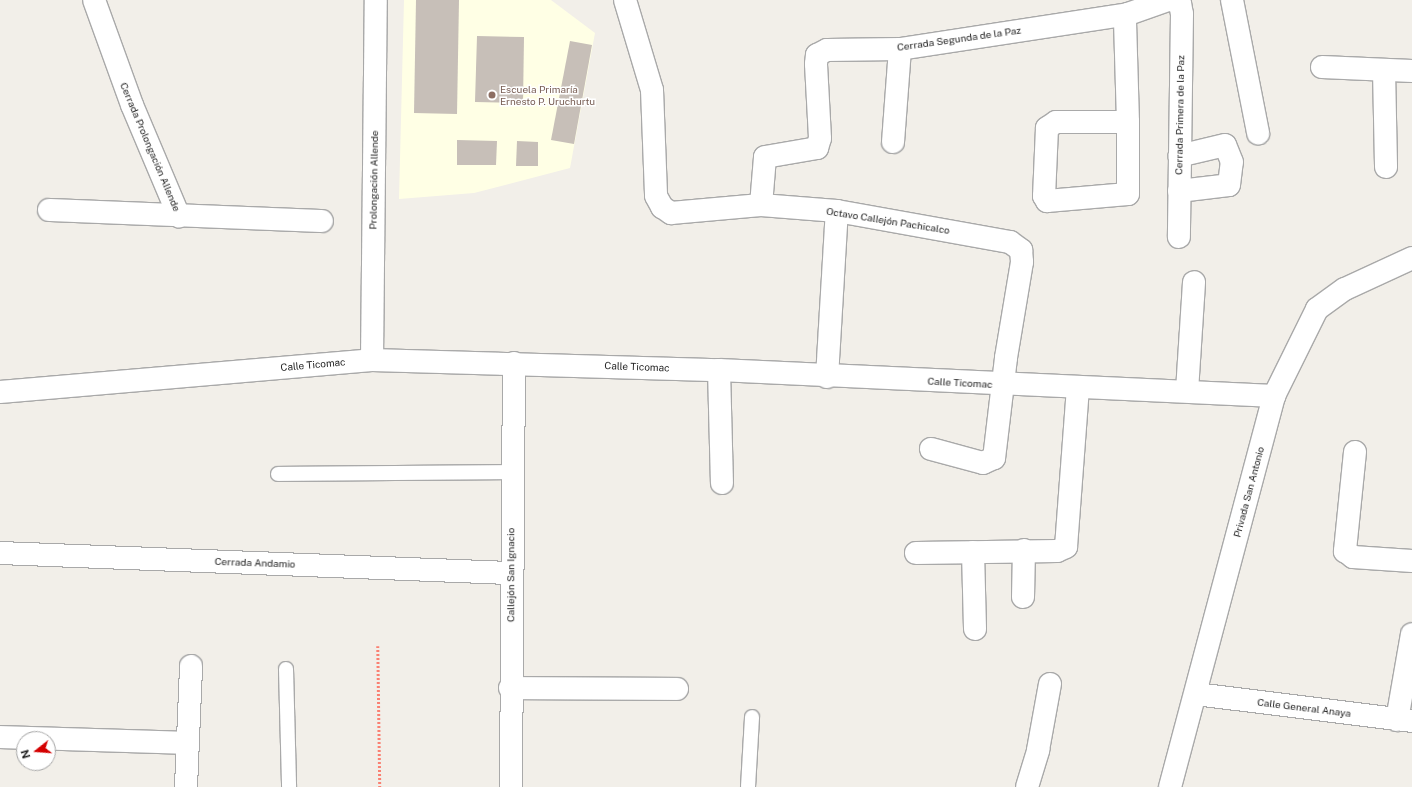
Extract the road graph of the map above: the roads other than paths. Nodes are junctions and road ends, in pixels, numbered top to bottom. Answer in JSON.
{"nodes":[{"id":1,"x":94,"y":0,"type":"edge"},
{"id":2,"x":376,"y":0,"type":"edge"},
{"id":3,"x":625,"y":0,"type":"edge"},
{"id":4,"x":1232,"y":0,"type":"edge"},
{"id":5,"x":1159,"y":2,"type":"edge"},
{"id":6,"x":1128,"y":14,"type":"junction"},
{"id":7,"x":900,"y":48,"type":"junction"},
{"id":8,"x":1322,"y":67,"type":"dead end"},
{"id":9,"x":1384,"y":70,"type":"junction"},
{"id":10,"x":1412,"y":71,"type":"edge"},
{"id":11,"x":1128,"y":122,"type":"junction"},
{"id":12,"x":1258,"y":133,"type":"dead end"},
{"id":13,"x":893,"y":142,"type":"dead end"},
{"id":14,"x":1179,"y":156,"type":"junction"},
{"id":15,"x":1386,"y":167,"type":"dead end"},
{"id":16,"x":1179,"y":190,"type":"junction"},
{"id":17,"x":761,"y":205,"type":"junction"},
{"id":18,"x":49,"y":210,"type":"dead end"},
{"id":19,"x":837,"y":211,"type":"junction"},
{"id":20,"x":179,"y":216,"type":"junction"},
{"id":21,"x":322,"y":221,"type":"dead end"},
{"id":22,"x":1179,"y":237,"type":"dead end"},
{"id":23,"x":1412,"y":258,"type":"edge"},
{"id":24,"x":1194,"y":282,"type":"dead end"},
{"id":25,"x":372,"y":360,"type":"junction"},
{"id":26,"x":514,"y":363,"type":"junction"},
{"id":27,"x":719,"y":370,"type":"junction"},
{"id":28,"x":827,"y":377,"type":"junction"},
{"id":29,"x":1003,"y":385,"type":"junction"},
{"id":30,"x":1078,"y":388,"type":"junction"},
{"id":31,"x":1187,"y":391,"type":"junction"},
{"id":32,"x":0,"y":392,"type":"edge"},
{"id":33,"x":1274,"y":396,"type":"junction"},
{"id":34,"x":931,"y":449,"type":"dead end"},
{"id":35,"x":1355,"y":452,"type":"dead end"},
{"id":36,"x":512,"y":472,"type":"junction"},
{"id":37,"x":278,"y":474,"type":"dead end"},
{"id":38,"x":722,"y":483,"type":"dead end"},
{"id":39,"x":1024,"y":550,"type":"junction"},
{"id":40,"x":973,"y":552,"type":"junction"},
{"id":41,"x":0,"y":553,"type":"edge"},
{"id":42,"x":916,"y":553,"type":"dead end"},
{"id":43,"x":1412,"y":561,"type":"edge"},
{"id":44,"x":510,"y":574,"type":"junction"},
{"id":45,"x":1023,"y":597,"type":"dead end"},
{"id":46,"x":975,"y":629,"type":"dead end"},
{"id":47,"x":1412,"y":634,"type":"edge"},
{"id":48,"x":191,"y":666,"type":"dead end"},
{"id":49,"x":286,"y":669,"type":"dead end"},
{"id":50,"x":1050,"y":684,"type":"dead end"},
{"id":51,"x":510,"y":688,"type":"junction"},
{"id":52,"x":677,"y":689,"type":"dead end"},
{"id":53,"x":1196,"y":694,"type":"junction"},
{"id":54,"x":752,"y":717,"type":"dead end"},
{"id":55,"x":1405,"y":720,"type":"edge"},
{"id":56,"x":0,"y":737,"type":"edge"},
{"id":57,"x":187,"y":743,"type":"junction"},
{"id":58,"x":186,"y":787,"type":"edge"},
{"id":59,"x":289,"y":787,"type":"edge"},
{"id":60,"x":511,"y":787,"type":"edge"},
{"id":61,"x":748,"y":787,"type":"edge"},
{"id":62,"x":1027,"y":787,"type":"edge"},
{"id":63,"x":1170,"y":787,"type":"edge"}],
"edges":[{"from":1,"to":20,"type":"street","name":"Cerrada Prolongación Allende"},
{"from":2,"to":25,"type":"street","name":"Prolongación Allende"},
{"from":3,"to":17,"type":"street","name":"Octavo Callejón Pachicalco"},
{"from":4,"to":12,"type":"street"},
{"from":5,"to":6,"type":"street","name":"Cerrada Primera de la Paz"},
{"from":5,"to":14,"type":"street","name":"Cerrada Primera de la Paz"},
{"from":6,"to":7,"type":"street","name":"Cerrada Segunda de la Paz"},
{"from":6,"to":11,"type":"street"},
{"from":7,"to":13,"type":"street"},
{"from":7,"to":17,"type":"street","name":"Cerrada Segunda de la Paz"},
{"from":8,"to":9,"type":"street"},
{"from":9,"to":10,"type":"street"},
{"from":9,"to":15,"type":"street"},
{"from":11,"to":11,"type":"street"},
{"from":14,"to":16,"type":"street","name":"Cerrada Primera de la Paz"},
{"from":14,"to":16,"type":"street"},
{"from":16,"to":22,"type":"street","name":"Cerrada Primera de la Paz"},
{"from":17,"to":19,"type":"street","name":"Octavo Callejón Pachicalco"},
{"from":18,"to":20,"type":"street","name":"Cerrada Prolongación Allende"},
{"from":19,"to":28,"type":"street"},
{"from":19,"to":29,"type":"street","name":"Octavo Callejón Pachicalco"},
{"from":20,"to":21,"type":"street"},
{"from":23,"to":33,"type":"street","name":"Privada San Antonio"},
{"from":24,"to":31,"type":"street"},
{"from":25,"to":26,"type":"street","name":"Calle Ticomac"},
{"from":25,"to":32,"type":"street","name":"Calle Ticomac"},
{"from":26,"to":27,"type":"street","name":"Calle Ticomac"},
{"from":26,"to":36,"type":"street","name":"Callejón San Ignacio"},
{"from":27,"to":28,"type":"street","name":"Calle Ticomac"},
{"from":27,"to":38,"type":"street"},
{"from":28,"to":29,"type":"street","name":"Calle Ticomac"},
{"from":29,"to":30,"type":"street","name":"Calle Ticomac"},
{"from":29,"to":34,"type":"street"},
{"from":30,"to":31,"type":"street","name":"Calle Ticomac"},
{"from":30,"to":39,"type":"street"},
{"from":31,"to":33,"type":"street","name":"Calle Ticomac"},
{"from":33,"to":53,"type":"street","name":"Privada San Antonio"},
{"from":35,"to":43,"type":"street"},
{"from":36,"to":37,"type":"lane"},
{"from":36,"to":44,"type":"street","name":"Callejón San Ignacio"},
{"from":39,"to":40,"type":"street"},
{"from":39,"to":45,"type":"street"},
{"from":40,"to":42,"type":"street"},
{"from":40,"to":46,"type":"street"},
{"from":41,"to":44,"type":"street","name":"Cerrada Andamio"},
{"from":44,"to":51,"type":"street","name":"Callejón San Ignacio"},
{"from":47,"to":55,"type":"street"},
{"from":48,"to":57,"type":"street"},
{"from":49,"to":59,"type":"lane"},
{"from":50,"to":62,"type":"street"},
{"from":51,"to":52,"type":"street"},
{"from":51,"to":60,"type":"street","name":"Callejón San Ignacio"},
{"from":53,"to":55,"type":"street","name":"Calle General Anaya"},
{"from":53,"to":63,"type":"street","name":"Privada San Antonio"},
{"from":54,"to":61,"type":"lane"},
{"from":56,"to":57,"type":"street"},
{"from":57,"to":58,"type":"street"}]}
